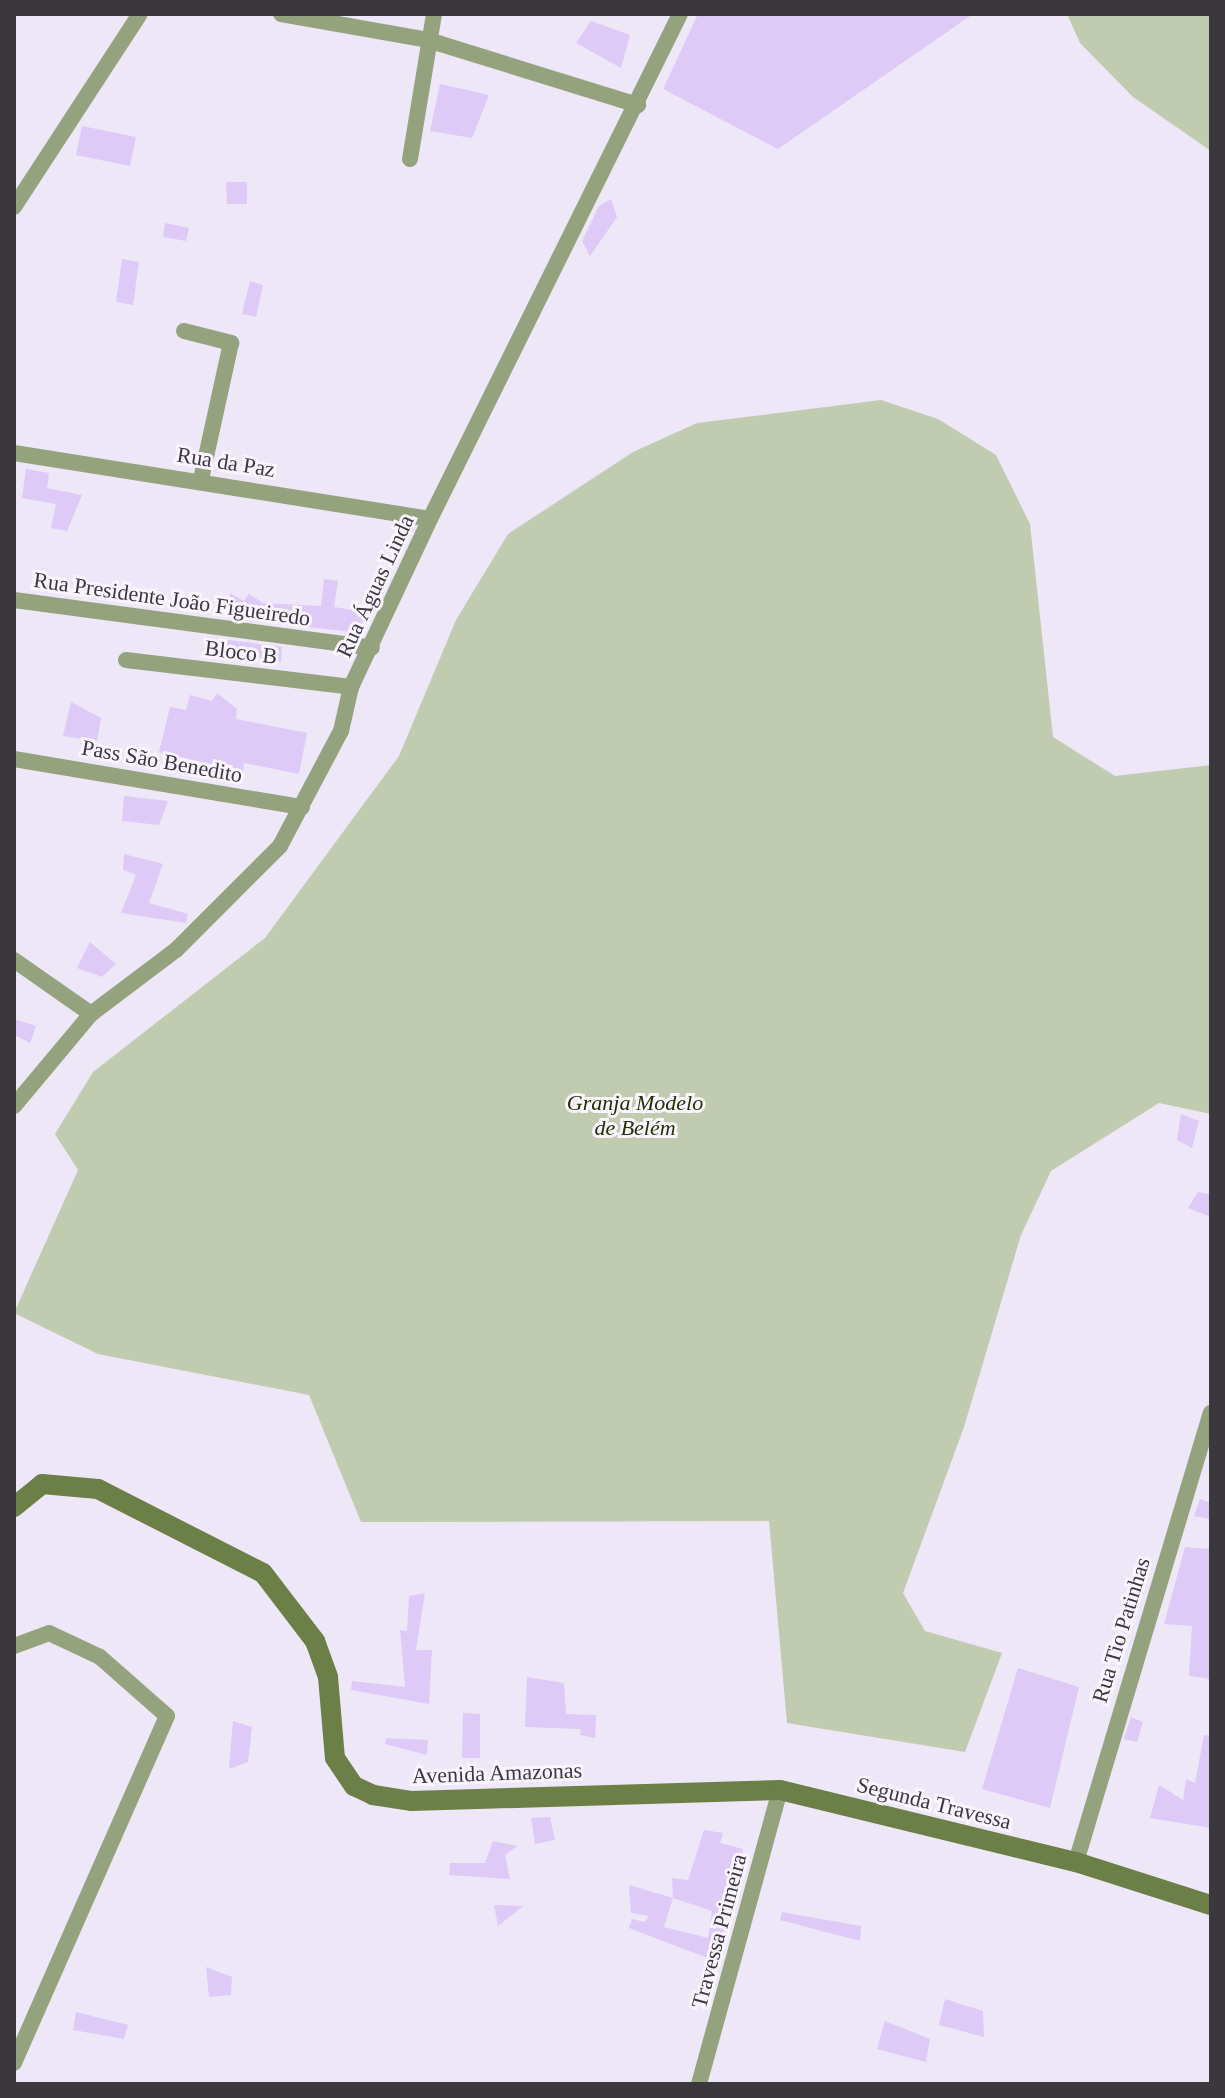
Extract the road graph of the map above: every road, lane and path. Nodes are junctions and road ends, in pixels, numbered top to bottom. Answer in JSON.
{"nodes":[{"id":1,"x":140,"y":14,"type":"edge"},
{"id":2,"x":281,"y":14,"type":"edge"},
{"id":3,"x":434,"y":14,"type":"edge"},
{"id":4,"x":680,"y":14,"type":"edge"},
{"id":5,"x":428,"y":40,"type":"junction"},
{"id":6,"x":638,"y":105,"type":"junction"},
{"id":7,"x":410,"y":159,"type":"dead end"},
{"id":8,"x":14,"y":207,"type":"edge"},
{"id":9,"x":184,"y":331,"type":"dead end"},
{"id":10,"x":14,"y":453,"type":"edge"},
{"id":11,"x":201,"y":479,"type":"junction"},
{"id":12,"x":430,"y":519,"type":"junction"},
{"id":13,"x":14,"y":600,"type":"edge"},
{"id":14,"x":372,"y":648,"type":"junction"},
{"id":15,"x":126,"y":660,"type":"dead end"},
{"id":16,"x":351,"y":687,"type":"junction"},
{"id":17,"x":14,"y":759,"type":"edge"},
{"id":18,"x":302,"y":807,"type":"junction"},
{"id":19,"x":14,"y":960,"type":"edge"},
{"id":20,"x":91,"y":1014,"type":"junction"},
{"id":21,"x":14,"y":1104,"type":"edge"},
{"id":22,"x":1211,"y":1413,"type":"edge"},
{"id":23,"x":14,"y":1507,"type":"edge"},
{"id":24,"x":14,"y":1646,"type":"edge"},
{"id":25,"x":780,"y":1790,"type":"junction"},
{"id":26,"x":1076,"y":1862,"type":"junction"},
{"id":27,"x":1211,"y":1905,"type":"edge"},
{"id":28,"x":14,"y":2063,"type":"edge"},
{"id":29,"x":699,"y":2084,"type":"edge"}],
"edges":[{"from":1,"to":8,"type":"street"},
{"from":2,"to":5,"type":"street"},
{"from":3,"to":5,"type":"street"},
{"from":4,"to":6,"type":"street","name":"Rua Águas Linda"},
{"from":5,"to":6,"type":"street"},
{"from":5,"to":7,"type":"street"},
{"from":6,"to":12,"type":"street","name":"Rua Águas Linda"},
{"from":9,"to":11,"type":"street"},
{"from":10,"to":11,"type":"street","name":"Rua da Paz"},
{"from":11,"to":12,"type":"street","name":"Rua da Paz"},
{"from":12,"to":14,"type":"street","name":"Rua Águas Linda"},
{"from":13,"to":14,"type":"street","name":"Rua Presidente João Figueiredo"},
{"from":14,"to":16,"type":"street","name":"Rua Águas Linda"},
{"from":15,"to":16,"type":"street","name":"Bloco B"},
{"from":16,"to":18,"type":"street","name":"Rua Águas Linda"},
{"from":17,"to":18,"type":"street","name":"Pass São Benedito"},
{"from":18,"to":20,"type":"street","name":"Rua Águas Linda"},
{"from":19,"to":20,"type":"street"},
{"from":20,"to":21,"type":"street","name":"Rua Águas Linda"},
{"from":22,"to":26,"type":"street","name":"Rua Tio Patinhas"},
{"from":23,"to":25,"type":"street","name":"Avenida Amazonas"},
{"from":24,"to":28,"type":"street"},
{"from":25,"to":26,"type":"street","name":"Segunda Travessa"},
{"from":25,"to":29,"type":"street","name":"Travessa Primeira"},
{"from":26,"to":27,"type":"street","name":"Segunda Travessa"}]}
